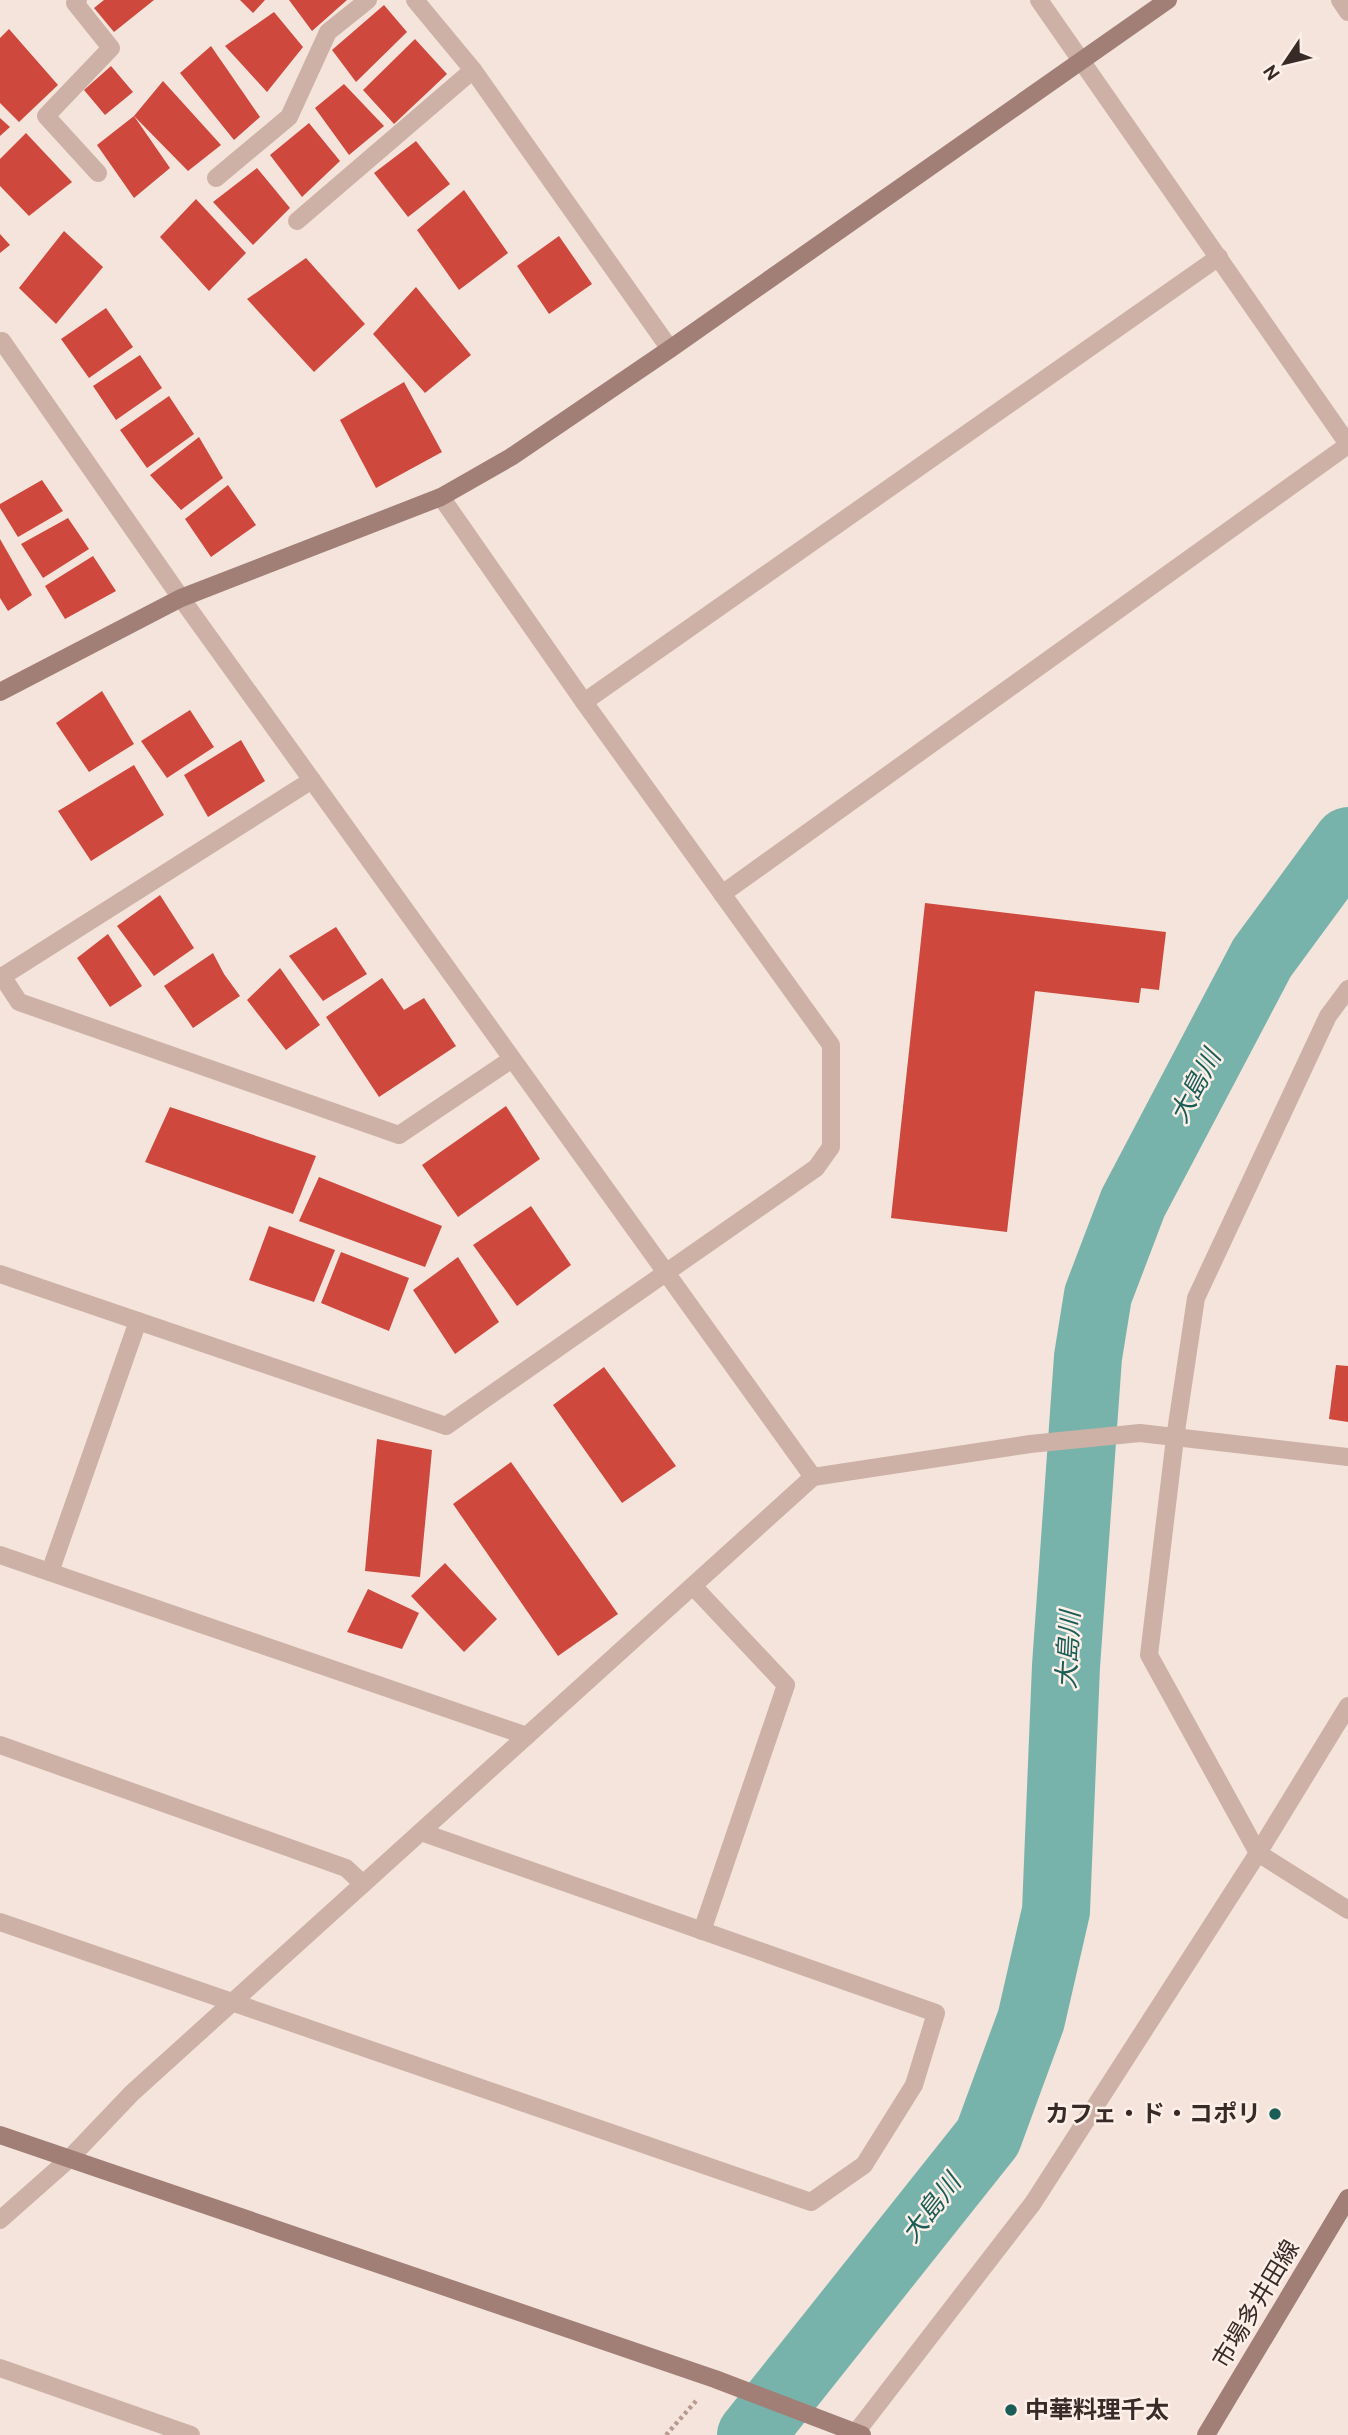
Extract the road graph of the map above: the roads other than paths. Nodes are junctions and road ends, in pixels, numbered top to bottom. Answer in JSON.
{"nodes":[{"id":1,"x":78,"y":0,"type":"edge"},
{"id":2,"x":368,"y":0,"type":"edge"},
{"id":3,"x":415,"y":0,"type":"edge"},
{"id":4,"x":1039,"y":0,"type":"edge"},
{"id":5,"x":1168,"y":0,"type":"edge"},
{"id":6,"x":1340,"y":0,"type":"edge"},
{"id":7,"x":1348,"y":12,"type":"edge"},
{"id":8,"x":1080,"y":61,"type":"junction"},
{"id":9,"x":473,"y":70,"type":"junction"},
{"id":10,"x":98,"y":173,"type":"dead end"},
{"id":11,"x":216,"y":178,"type":"dead end"},
{"id":12,"x":298,"y":222,"type":"dead end"},
{"id":13,"x":1219,"y":257,"type":"junction"},
{"id":14,"x":0,"y":342,"type":"edge"},
{"id":15,"x":670,"y":349,"type":"junction"},
{"id":16,"x":1348,"y":444,"type":"edge"},
{"id":17,"x":441,"y":497,"type":"junction"},
{"id":18,"x":181,"y":597,"type":"junction"},
{"id":19,"x":0,"y":692,"type":"edge"},
{"id":20,"x":584,"y":702,"type":"junction"},
{"id":21,"x":312,"y":780,"type":"junction"},
{"id":22,"x":722,"y":894,"type":"junction"},
{"id":23,"x":1,"y":977,"type":"edge"},
{"id":24,"x":1348,"y":989,"type":"edge"},
{"id":25,"x":512,"y":1059,"type":"junction"},
{"id":26,"x":0,"y":1274,"type":"edge"},
{"id":27,"x":667,"y":1274,"type":"junction"},
{"id":28,"x":138,"y":1321,"type":"junction"},
{"id":29,"x":1175,"y":1438,"type":"junction"},
{"id":30,"x":1348,"y":1457,"type":"edge"},
{"id":31,"x":813,"y":1477,"type":"junction"},
{"id":32,"x":0,"y":1555,"type":"edge"},
{"id":33,"x":50,"y":1572,"type":"junction"},
{"id":34,"x":693,"y":1586,"type":"junction"},
{"id":35,"x":1348,"y":1706,"type":"edge"},
{"id":36,"x":527,"y":1736,"type":"junction"},
{"id":37,"x":0,"y":1745,"type":"edge"},
{"id":38,"x":421,"y":1832,"type":"junction"},
{"id":39,"x":1258,"y":1853,"type":"junction"},
{"id":40,"x":363,"y":1884,"type":"junction"},
{"id":41,"x":1348,"y":1910,"type":"edge"},
{"id":42,"x":0,"y":1922,"type":"edge"},
{"id":43,"x":702,"y":1930,"type":"junction"},
{"id":44,"x":232,"y":2003,"type":"junction"},
{"id":45,"x":0,"y":2134,"type":"edge"},
{"id":46,"x":69,"y":2158,"type":"junction"},
{"id":47,"x":1348,"y":2197,"type":"edge"},
{"id":48,"x":0,"y":2220,"type":"edge"},
{"id":49,"x":0,"y":2368,"type":"edge"},
{"id":50,"x":857,"y":2434,"type":"edge"},
{"id":51,"x":191,"y":2435,"type":"edge"},
{"id":52,"x":1206,"y":2435,"type":"edge"}],
"edges":[{"from":1,"to":10,"type":"street"},
{"from":2,"to":11,"type":"street"},
{"from":3,"to":9,"type":"street"},
{"from":4,"to":8,"type":"street"},
{"from":5,"to":8,"type":"street"},
{"from":6,"to":7,"type":"street"},
{"from":8,"to":13,"type":"street"},
{"from":8,"to":15,"type":"street"},
{"from":9,"to":12,"type":"street"},
{"from":9,"to":15,"type":"street"},
{"from":13,"to":16,"type":"street"},
{"from":13,"to":20,"type":"street"},
{"from":14,"to":18,"type":"street"},
{"from":15,"to":17,"type":"street"},
{"from":16,"to":22,"type":"street"},
{"from":17,"to":18,"type":"street"},
{"from":17,"to":20,"type":"street"},
{"from":18,"to":19,"type":"street"},
{"from":18,"to":21,"type":"street"},
{"from":20,"to":22,"type":"street"},
{"from":21,"to":23,"type":"street"},
{"from":21,"to":25,"type":"street"},
{"from":22,"to":27,"type":"street"},
{"from":23,"to":25,"type":"street"},
{"from":24,"to":29,"type":"street"},
{"from":25,"to":27,"type":"street"},
{"from":26,"to":28,"type":"street"},
{"from":27,"to":28,"type":"street"},
{"from":27,"to":31,"type":"street"},
{"from":28,"to":33,"type":"street"},
{"from":29,"to":30,"type":"street"},
{"from":29,"to":31,"type":"street"},
{"from":29,"to":39,"type":"street"},
{"from":31,"to":34,"type":"street"},
{"from":32,"to":33,"type":"street"},
{"from":33,"to":36,"type":"street"},
{"from":34,"to":36,"type":"street"},
{"from":34,"to":43,"type":"street"},
{"from":35,"to":39,"type":"street"},
{"from":36,"to":38,"type":"street"},
{"from":37,"to":40,"type":"street"},
{"from":38,"to":40,"type":"street"},
{"from":38,"to":43,"type":"street"},
{"from":39,"to":41,"type":"street"},
{"from":39,"to":50,"type":"street"},
{"from":40,"to":44,"type":"street"},
{"from":42,"to":44,"type":"street"},
{"from":43,"to":44,"type":"street"},
{"from":44,"to":46,"type":"street"},
{"from":45,"to":46,"type":"street"},
{"from":46,"to":48,"type":"street"},
{"from":46,"to":50,"type":"street"},
{"from":47,"to":52,"type":"street","name":"市場多井田線"},
{"from":49,"to":51,"type":"street"}]}
